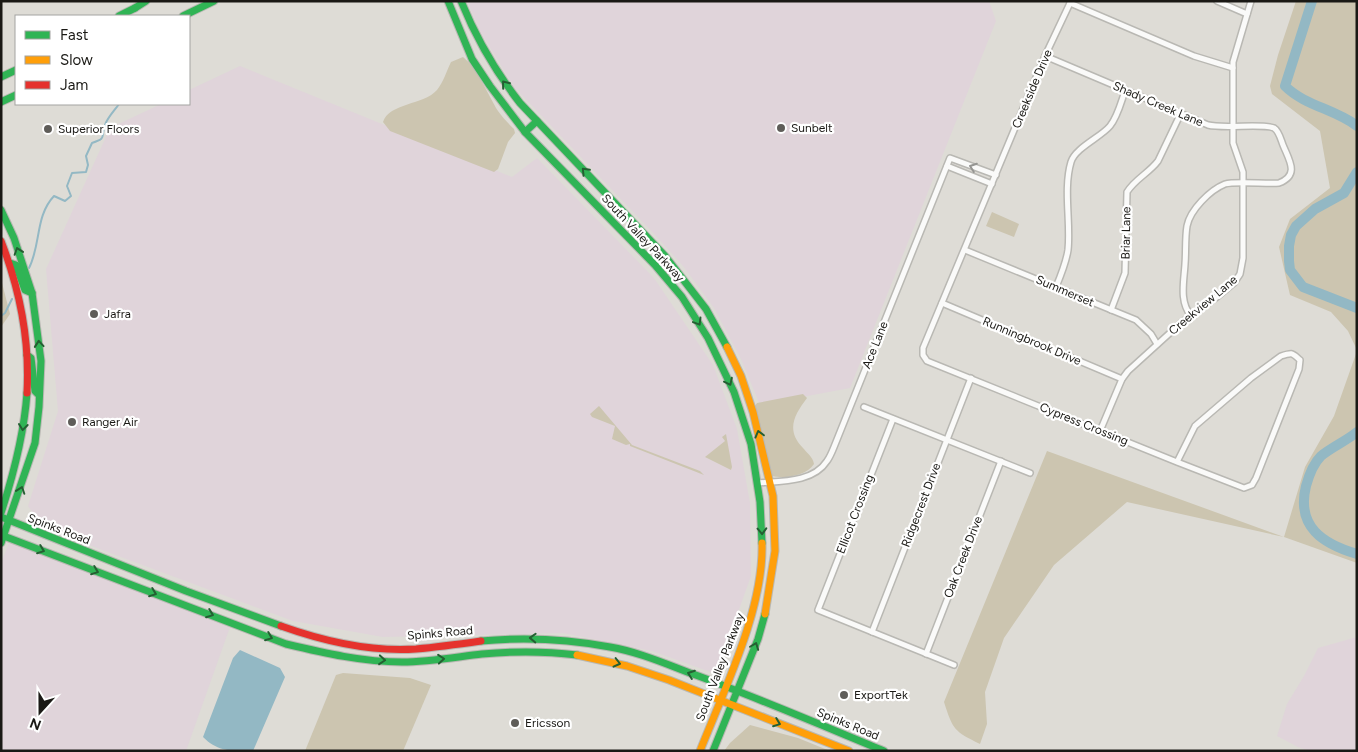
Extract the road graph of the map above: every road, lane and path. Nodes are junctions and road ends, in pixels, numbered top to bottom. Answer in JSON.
{"nodes":[{"id":1,"x":142,"y":1,"type":"edge"},
{"id":2,"x":146,"y":1,"type":"edge"},
{"id":3,"x":214,"y":1,"type":"edge"},
{"id":4,"x":448,"y":1,"type":"edge"},
{"id":5,"x":461,"y":1,"type":"edge"},
{"id":6,"x":1217,"y":1,"type":"edge"},
{"id":7,"x":1251,"y":1,"type":"edge"},
{"id":8,"x":1070,"y":2,"type":"edge"},
{"id":9,"x":135,"y":8,"type":"junction"},
{"id":10,"x":1247,"y":14,"type":"junction"},
{"id":11,"x":121,"y":15,"type":"edge"},
{"id":12,"x":185,"y":15,"type":"edge"},
{"id":13,"x":1045,"y":56,"type":"junction"},
{"id":14,"x":1233,"y":68,"type":"junction"},
{"id":15,"x":15,"y":70,"type":"edge"},
{"id":16,"x":1,"y":77,"type":"edge"},
{"id":17,"x":1125,"y":91,"type":"junction"},
{"id":18,"x":15,"y":95,"type":"edge"},
{"id":19,"x":1,"y":102,"type":"edge"},
{"id":20,"x":1181,"y":113,"type":"junction"},
{"id":21,"x":537,"y":121,"type":"junction"},
{"id":22,"x":1232,"y":127,"type":"junction"},
{"id":23,"x":525,"y":132,"type":"junction"},
{"id":24,"x":946,"y":166,"type":"junction"},
{"id":25,"x":996,"y":175,"type":"junction"},
{"id":26,"x":992,"y":184,"type":"junction"},
{"id":27,"x":1243,"y":184,"type":"junction"},
{"id":28,"x":1,"y":210,"type":"edge"},
{"id":29,"x":1,"y":241,"type":"edge"},
{"id":30,"x":965,"y":250,"type":"junction"},
{"id":31,"x":10,"y":263,"type":"junction"},
{"id":32,"x":1056,"y":287,"type":"junction"},
{"id":33,"x":32,"y":293,"type":"junction"},
{"id":34,"x":942,"y":303,"type":"junction"},
{"id":35,"x":1111,"y":310,"type":"junction"},
{"id":36,"x":1191,"y":316,"type":"junction"},
{"id":37,"x":718,"y":331,"type":"junction"},
{"id":38,"x":708,"y":338,"type":"junction"},
{"id":39,"x":1157,"y":344,"type":"junction"},
{"id":40,"x":27,"y":355,"type":"junction"},
{"id":41,"x":923,"y":355,"type":"joint"},
{"id":42,"x":971,"y":378,"type":"junction"},
{"id":43,"x":1122,"y":379,"type":"junction"},
{"id":44,"x":39,"y":395,"type":"junction"},
{"id":45,"x":864,"y":406,"type":"dead end"},
{"id":46,"x":893,"y":418,"type":"junction"},
{"id":47,"x":1100,"y":431,"type":"junction"},
{"id":48,"x":946,"y":440,"type":"junction"},
{"id":49,"x":1001,"y":461,"type":"junction"},
{"id":50,"x":1176,"y":462,"type":"junction"},
{"id":51,"x":1030,"y":473,"type":"dead end"},
{"id":52,"x":770,"y":482,"type":"junction"},
{"id":53,"x":757,"y":483,"type":"junction"},
{"id":54,"x":1,"y":513,"type":"edge"},
{"id":55,"x":1,"y":517,"type":"edge"},
{"id":56,"x":10,"y":521,"type":"junction"},
{"id":57,"x":2,"y":538,"type":"edge"},
{"id":58,"x":872,"y":632,"type":"junction"},
{"id":59,"x":460,"y":643,"type":"junction"},
{"id":60,"x":345,"y":644,"type":"junction"},
{"id":61,"x":926,"y":654,"type":"junction"},
{"id":62,"x":344,"y":656,"type":"junction"},
{"id":63,"x":461,"y":657,"type":"junction"},
{"id":64,"x":954,"y":665,"type":"dead end"},
{"id":65,"x":726,"y":686,"type":"junction"},
{"id":66,"x":737,"y":691,"type":"junction"},
{"id":67,"x":720,"y":700,"type":"junction"},
{"id":68,"x":731,"y":705,"type":"junction"},
{"id":69,"x":883,"y":750,"type":"edge"},
{"id":70,"x":700,"y":751,"type":"edge"},
{"id":71,"x":713,"y":751,"type":"edge"},
{"id":72,"x":849,"y":751,"type":"edge"}],
"edges":[{"from":1,"to":9,"type":"main road"},
{"from":2,"to":9,"type":"main road"},
{"from":3,"to":12,"type":"main road"},
{"from":4,"to":23,"type":"main road","name":"South Valley Parkway"},
{"from":21,"to":5,"type":"main road","name":"South Valley Parkway","one_way":true},
{"from":6,"to":10,"type":"street"},
{"from":7,"to":10,"type":"street","name":"Creekview Lane"},
{"from":8,"to":13,"type":"street","name":"Creekside Drive"},
{"from":8,"to":14,"type":"street"},
{"from":9,"to":11,"type":"main road"},
{"from":10,"to":14,"type":"street","name":"Creekview Lane"},
{"from":13,"to":17,"type":"street","name":"Shady Creek Lane"},
{"from":13,"to":25,"type":"street","name":"Creekside Drive"},
{"from":14,"to":22,"type":"street","name":"Creekview Lane"},
{"from":15,"to":16,"type":"main road"},
{"from":17,"to":20,"type":"street","name":"Shady Creek Lane"},
{"from":17,"to":32,"type":"street"},
{"from":18,"to":19,"type":"main road"},
{"from":20,"to":22,"type":"street","name":"Shady Creek Lane"},
{"from":20,"to":35,"type":"street","name":"Briar Lane"},
{"from":21,"to":23,"type":"main road"},
{"from":37,"to":21,"type":"main road","name":"South Valley Parkway","one_way":true},
{"from":22,"to":27,"type":"street","name":"Creekview Lane"},
{"from":22,"to":27,"type":"street","name":"Shady Creek Lane"},
{"from":23,"to":38,"type":"main road","name":"South Valley Parkway","one_way":true},
{"from":25,"to":24,"type":"street","name":"Ace Lane","one_way":true},
{"from":24,"to":26,"type":"street"},
{"from":24,"to":52,"type":"street","name":"Ace Lane"},
{"from":25,"to":26,"type":"street","name":"Creekside Drive"},
{"from":26,"to":30,"type":"street","name":"Creekside Drive"},
{"from":27,"to":36,"type":"street","name":"Creekview Lane"},
{"from":27,"to":36,"type":"street","name":"Shady Creek Lane"},
{"from":33,"to":28,"type":"main road","one_way":true},
{"from":29,"to":31,"type":"main road"},
{"from":30,"to":32,"type":"street","name":"Summerset"},
{"from":30,"to":34,"type":"street","name":"Creekside Drive"},
{"from":31,"to":33,"type":"main road"},
{"from":31,"to":40,"type":"main road"},
{"from":32,"to":35,"type":"street","name":"Summerset"},
{"from":44,"to":33,"type":"main road","one_way":true},
{"from":34,"to":41,"type":"street","name":"Creekside Drive"},
{"from":34,"to":43,"type":"street","name":"Runningbrook Drive"},
{"from":35,"to":39,"type":"street","name":"Summerset"},
{"from":36,"to":39,"type":"street","name":"Creekview Lane"},
{"from":37,"to":38,"type":"main road"},
{"from":52,"to":37,"type":"main road","name":"South Valley Parkway","one_way":true},
{"from":38,"to":53,"type":"main road","name":"South Valley Parkway","one_way":true},
{"from":39,"to":43,"type":"street","name":"Creekview Lane"},
{"from":40,"to":44,"type":"main road"},
{"from":40,"to":54,"type":"main road","one_way":true},
{"from":41,"to":42,"type":"street","name":"Cypress Crossing"},
{"from":42,"to":47,"type":"street","name":"Cypress Crossing"},
{"from":42,"to":48,"type":"street","name":"Ridgecrest Drive"},
{"from":43,"to":47,"type":"street","name":"Creekview Lane"},
{"from":56,"to":44,"type":"main road","one_way":true},
{"from":45,"to":46,"type":"street"},
{"from":46,"to":48,"type":"street"},
{"from":46,"to":58,"type":"street","name":"Ellicot Crossing"},
{"from":47,"to":50,"type":"street","name":"Cypress Crossing"},
{"from":48,"to":49,"type":"street"},
{"from":48,"to":58,"type":"street","name":"Ridgecrest Drive"},
{"from":49,"to":51,"type":"street"},
{"from":49,"to":61,"type":"street","name":"Oak Creek Drive"},
{"from":50,"to":50,"type":"street","name":"Cypress Crossing"},
{"from":52,"to":53,"type":"street","name":"Ace Lane"},
{"from":66,"to":52,"type":"main road","name":"South Valley Parkway","one_way":true},
{"from":53,"to":65,"type":"main road","name":"South Valley Parkway","one_way":true},
{"from":55,"to":56,"type":"main road","name":"Spinks Road"},
{"from":56,"to":57,"type":"main road"},
{"from":56,"to":60,"type":"main road","name":"Spinks Road"},
{"from":57,"to":62,"type":"main road","name":"Spinks Road","one_way":true},
{"from":58,"to":61,"type":"street"},
{"from":59,"to":60,"type":"main road","name":"Spinks Road"},
{"from":59,"to":63,"type":"main road"},
{"from":65,"to":59,"type":"main road","name":"Spinks Road","one_way":true},
{"from":60,"to":62,"type":"main road"},
{"from":61,"to":64,"type":"street"},
{"from":62,"to":63,"type":"main road","name":"Spinks Road","one_way":true},
{"from":63,"to":67,"type":"main road","name":"Spinks Road","one_way":true},
{"from":65,"to":66,"type":"main road","name":"Spinks Road"},
{"from":65,"to":67,"type":"main road","name":"South Valley Parkway"},
{"from":66,"to":68,"type":"main road","name":"South Valley Parkway"},
{"from":66,"to":69,"type":"main road","name":"Spinks Road"},
{"from":67,"to":68,"type":"main road","name":"Spinks Road"},
{"from":67,"to":70,"type":"main road","name":"South Valley Parkway"},
{"from":68,"to":71,"type":"main road","name":"South Valley Parkway"},
{"from":68,"to":72,"type":"main road","name":"Spinks Road","one_way":true}]}
